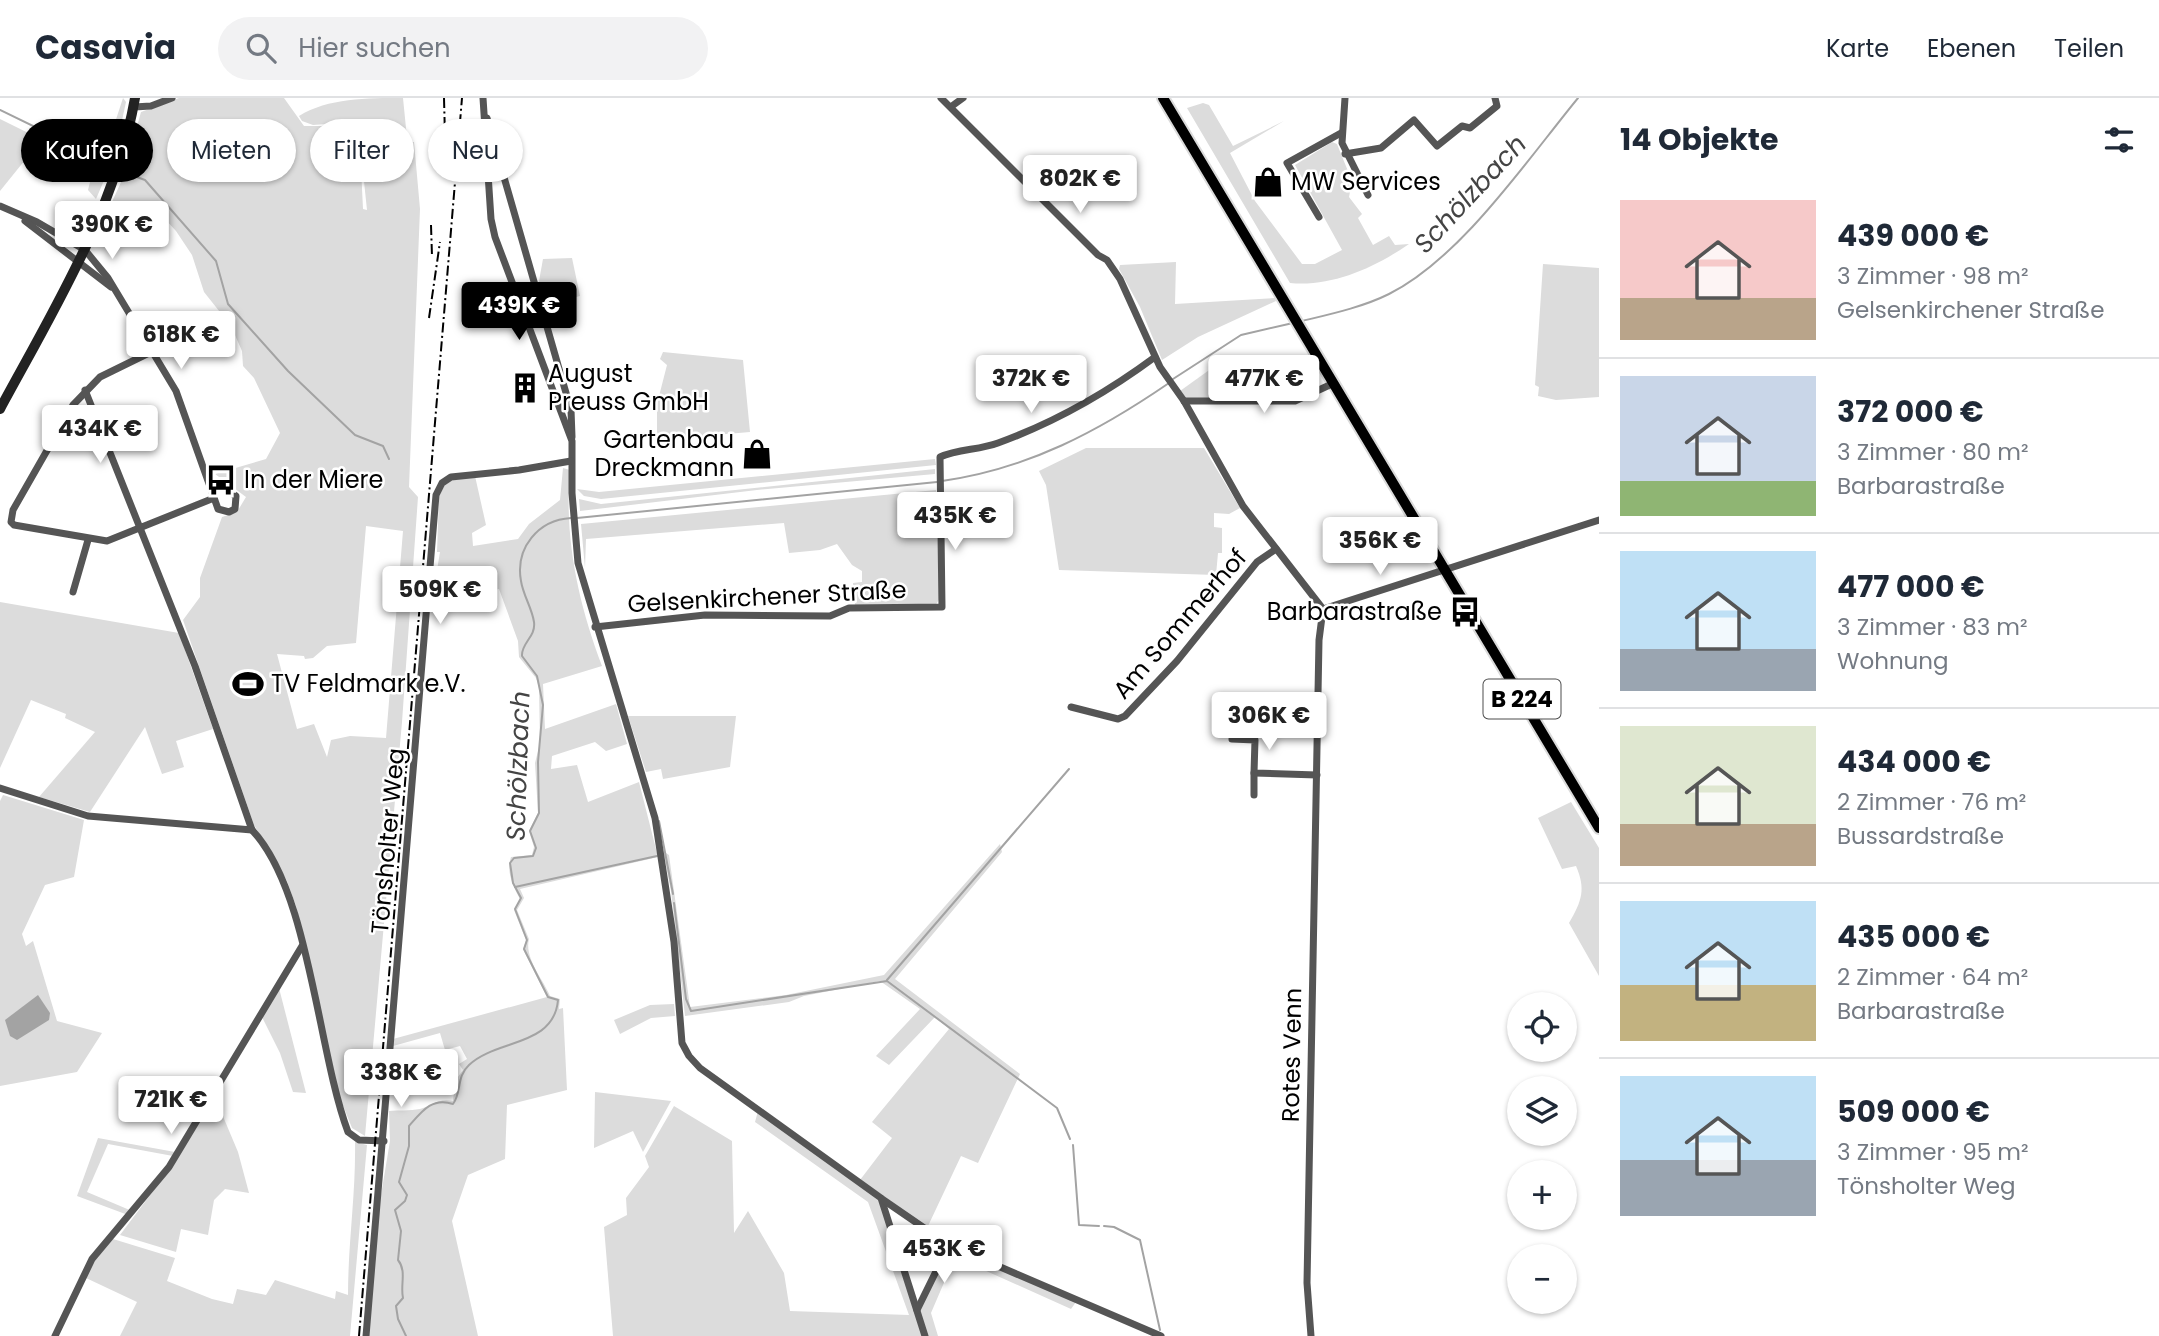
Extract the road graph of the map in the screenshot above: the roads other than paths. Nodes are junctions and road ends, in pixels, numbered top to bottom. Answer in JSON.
{"nodes":[{"id":1,"x":172,"y":98,"type":"edge"},
{"id":2,"x":941,"y":98,"type":"edge"},
{"id":3,"x":963,"y":98,"type":"edge"},
{"id":4,"x":1163,"y":98,"type":"edge"},
{"id":5,"x":1345,"y":98,"type":"edge"},
{"id":6,"x":1495,"y":98,"type":"edge"},
{"id":7,"x":483,"y":101,"type":"edge"},
{"id":8,"x":135,"y":102,"type":"edge"},
{"id":9,"x":952,"y":106,"type":"junction"},
{"id":10,"x":1341,"y":133,"type":"junction"},
{"id":11,"x":1345,"y":154,"type":"junction"},
{"id":12,"x":1368,"y":195,"type":"dead end"},
{"id":13,"x":0,"y":206,"type":"edge"},
{"id":14,"x":13,"y":213,"type":"junction"},
{"id":15,"x":1318,"y":217,"type":"dead end"},
{"id":16,"x":85,"y":250,"type":"junction"},
{"id":17,"x":78,"y":262,"type":"junction"},
{"id":18,"x":111,"y":287,"type":"junction"},
{"id":19,"x":153,"y":351,"type":"junction"},
{"id":20,"x":1155,"y":357,"type":"junction"},
{"id":21,"x":1334,"y":383,"type":"junction"},
{"id":22,"x":564,"y":386,"type":"junction"},
{"id":23,"x":85,"y":390,"type":"junction"},
{"id":24,"x":552,"y":392,"type":"junction"},
{"id":25,"x":1184,"y":401,"type":"junction"},
{"id":26,"x":0,"y":409,"type":"edge"},
{"id":27,"x":572,"y":441,"type":"junction"},
{"id":28,"x":571,"y":461,"type":"junction"},
{"id":29,"x":208,"y":477,"type":"junction"},
{"id":30,"x":214,"y":498,"type":"junction"},
{"id":31,"x":1599,"y":520,"type":"edge"},
{"id":32,"x":142,"y":528,"type":"junction"},
{"id":33,"x":88,"y":540,"type":"junction"},
{"id":34,"x":1276,"y":549,"type":"junction"},
{"id":35,"x":1445,"y":570,"type":"junction"},
{"id":36,"x":73,"y":592,"type":"dead end"},
{"id":37,"x":1323,"y":609,"type":"junction"},
{"id":38,"x":595,"y":627,"type":"junction"},
{"id":39,"x":1071,"y":708,"type":"dead end"},
{"id":40,"x":1232,"y":739,"type":"dead end"},
{"id":41,"x":1254,"y":773,"type":"junction"},
{"id":42,"x":1317,"y":775,"type":"junction"},
{"id":43,"x":0,"y":788,"type":"edge"},
{"id":44,"x":1254,"y":795,"type":"dead end"},
{"id":45,"x":1599,"y":828,"type":"edge"},
{"id":46,"x":252,"y":830,"type":"junction"},
{"id":47,"x":302,"y":945,"type":"junction"},
{"id":48,"x":384,"y":1141,"type":"junction"},
{"id":49,"x":881,"y":1198,"type":"junction"},
{"id":50,"x":949,"y":1245,"type":"junction"},
{"id":51,"x":917,"y":1311,"type":"junction"},
{"id":52,"x":55,"y":1336,"type":"edge"},
{"id":53,"x":366,"y":1336,"type":"edge"},
{"id":54,"x":925,"y":1336,"type":"edge"},
{"id":55,"x":1161,"y":1336,"type":"edge"},
{"id":56,"x":1311,"y":1336,"type":"edge"}],
"edges":[{"from":1,"to":8,"type":"street"},
{"from":2,"to":9,"type":"street"},
{"from":3,"to":9,"type":"street"},
{"from":4,"to":21,"type":"main road","number":"B 224"},
{"from":5,"to":10,"type":"street"},
{"from":6,"to":11,"type":"street"},
{"from":7,"to":22,"type":"street","name":"Gelsenkirchener Straße"},
{"from":7,"to":24,"type":"street","name":"Gelsenkirchener Straße"},
{"from":8,"to":16,"type":"main road"},
{"from":9,"to":20,"type":"street"},
{"from":10,"to":11,"type":"street"},
{"from":10,"to":15,"type":"street"},
{"from":11,"to":12,"type":"street"},
{"from":13,"to":14,"type":"street"},
{"from":14,"to":16,"type":"street"},
{"from":14,"to":17,"type":"street"},
{"from":16,"to":17,"type":"main road"},
{"from":16,"to":18,"type":"street"},
{"from":17,"to":18,"type":"street"},
{"from":17,"to":26,"type":"main road"},
{"from":18,"to":19,"type":"street"},
{"from":19,"to":23,"type":"street"},
{"from":19,"to":29,"type":"street"},
{"from":20,"to":25,"type":"street"},
{"from":20,"to":38,"type":"street","name":"Gelsenkirchener Straße"},
{"from":21,"to":25,"type":"street"},
{"from":21,"to":35,"type":"main road","number":"B 224"},
{"from":22,"to":24,"type":"street"},
{"from":22,"to":27,"type":"street","name":"Gelsenkirchener Straße"},
{"from":23,"to":32,"type":"street"},
{"from":23,"to":33,"type":"street"},
{"from":24,"to":27,"type":"street","name":"Gelsenkirchener Straße"},
{"from":25,"to":34,"type":"street"},
{"from":27,"to":28,"type":"street","name":"Gelsenkirchener Straße"},
{"from":28,"to":38,"type":"street","name":"Gelsenkirchener Straße"},
{"from":28,"to":48,"type":"street","name":"Tönsholter Weg"},
{"from":29,"to":30,"type":"street"},
{"from":29,"to":30,"type":"street"},
{"from":30,"to":32,"type":"street"},
{"from":31,"to":35,"type":"street"},
{"from":32,"to":33,"type":"street"},
{"from":32,"to":46,"type":"street"},
{"from":33,"to":36,"type":"street"},
{"from":34,"to":37,"type":"street"},
{"from":34,"to":39,"type":"street","name":"Am Sommerhof"},
{"from":35,"to":37,"type":"street"},
{"from":35,"to":45,"type":"main road","number":"B 224"},
{"from":37,"to":42,"type":"street","name":"Rotes Venn"},
{"from":38,"to":49,"type":"street","name":"Gelsenkirchener Straße"},
{"from":40,"to":41,"type":"street"},
{"from":41,"to":42,"type":"street"},
{"from":41,"to":44,"type":"street"},
{"from":42,"to":56,"type":"street","name":"Rotes Venn"},
{"from":43,"to":46,"type":"street"},
{"from":46,"to":47,"type":"street"},
{"from":47,"to":48,"type":"street"},
{"from":47,"to":52,"type":"street"},
{"from":48,"to":53,"type":"street","name":"Tönsholter Weg"},
{"from":49,"to":50,"type":"street","name":"Gelsenkirchener Straße"},
{"from":49,"to":51,"type":"street"},
{"from":50,"to":51,"type":"street"},
{"from":50,"to":55,"type":"street","name":"Gelsenkirchener Straße"},
{"from":51,"to":54,"type":"street"}]}
